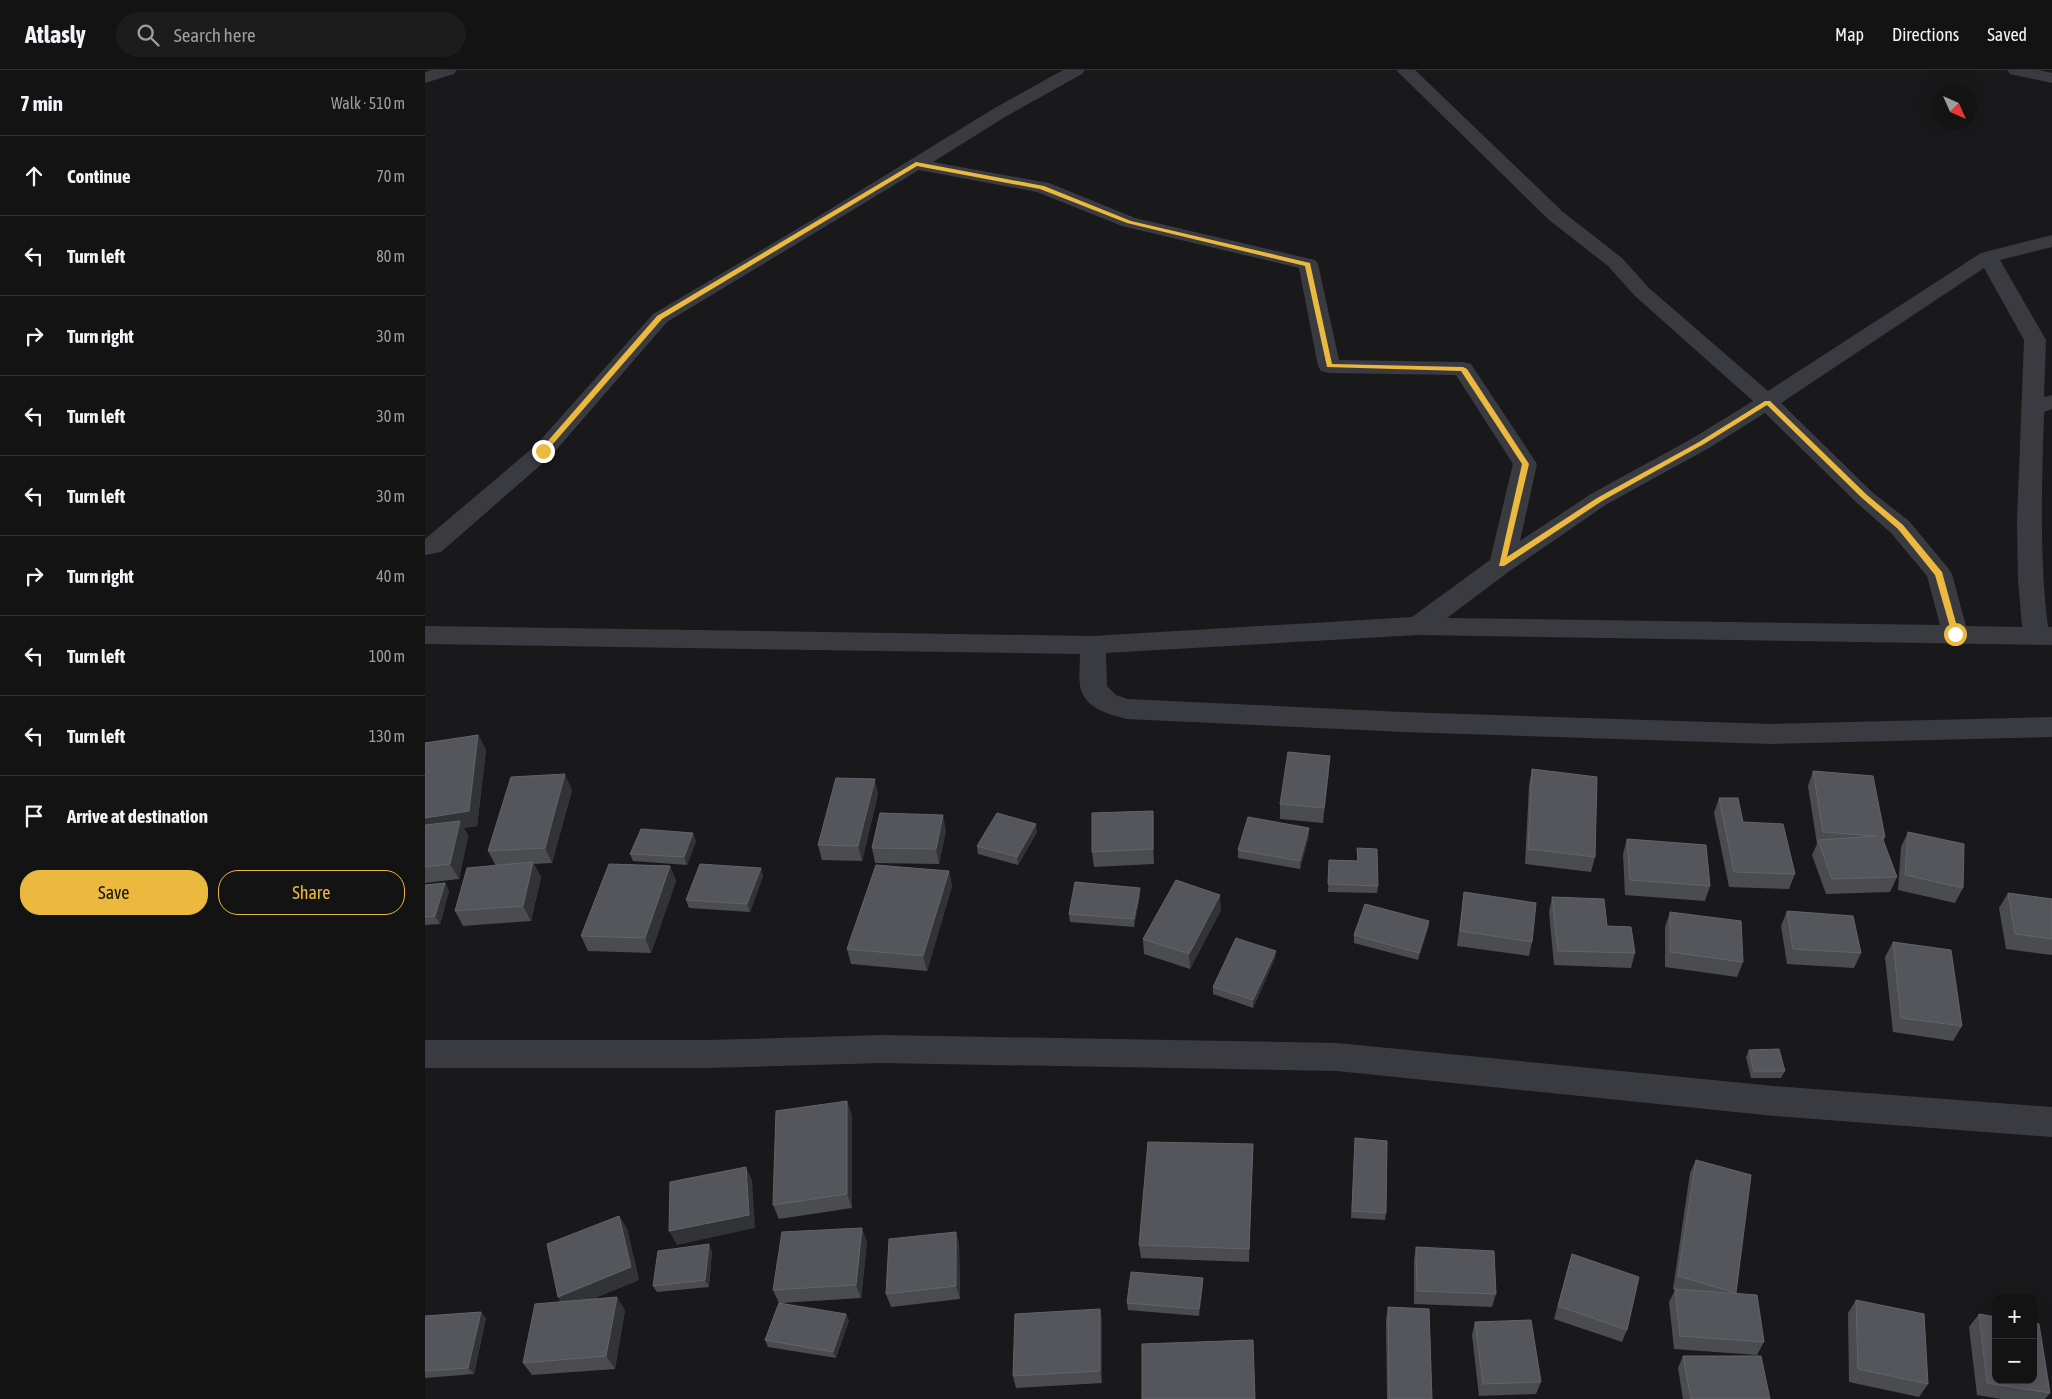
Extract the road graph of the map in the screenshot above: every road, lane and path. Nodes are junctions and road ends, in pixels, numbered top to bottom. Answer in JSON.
{"nodes":[{"id":1,"x":448,"y":70,"type":"edge"},
{"id":2,"x":1076,"y":70,"type":"edge"},
{"id":3,"x":1405,"y":70,"type":"edge"},
{"id":4,"x":2016,"y":70,"type":"edge"},
{"id":5,"x":425,"y":78,"type":"edge"},
{"id":6,"x":2052,"y":78,"type":"edge"},
{"id":7,"x":916,"y":164,"type":"junction"},
{"id":8,"x":2052,"y":241,"type":"edge"},
{"id":9,"x":1989,"y":257,"type":"junction"},
{"id":10,"x":1767,"y":402,"type":"junction"},
{"id":11,"x":2042,"y":405,"type":"edge"},
{"id":12,"x":425,"y":547,"type":"edge"},
{"id":13,"x":1502,"y":564,"type":"junction"},
{"id":14,"x":1418,"y":626,"type":"junction"},
{"id":15,"x":425,"y":634,"type":"edge"},
{"id":16,"x":1955,"y":634,"type":"junction"},
{"id":17,"x":2044,"y":636,"type":"edge"},
{"id":18,"x":1093,"y":645,"type":"junction"},
{"id":19,"x":2052,"y":727,"type":"edge"},
{"id":20,"x":425,"y":1054,"type":"edge"},
{"id":21,"x":2052,"y":1122,"type":"edge"}],
"edges":[{"from":1,"to":5,"type":"street"},
{"from":2,"to":7,"type":"street"},
{"from":3,"to":10,"type":"street"},
{"from":4,"to":6,"type":"street"},
{"from":7,"to":12,"type":"street"},
{"from":7,"to":13,"type":"street"},
{"from":8,"to":9,"type":"street"},
{"from":9,"to":10,"type":"street"},
{"from":9,"to":11,"type":"street"},
{"from":10,"to":13,"type":"street"},
{"from":10,"to":16,"type":"street"},
{"from":11,"to":17,"type":"street"},
{"from":13,"to":14,"type":"street"},
{"from":14,"to":16,"type":"street"},
{"from":14,"to":18,"type":"street"},
{"from":15,"to":18,"type":"street"},
{"from":16,"to":17,"type":"street"},
{"from":18,"to":19,"type":"street"},
{"from":20,"to":21,"type":"street"}]}
